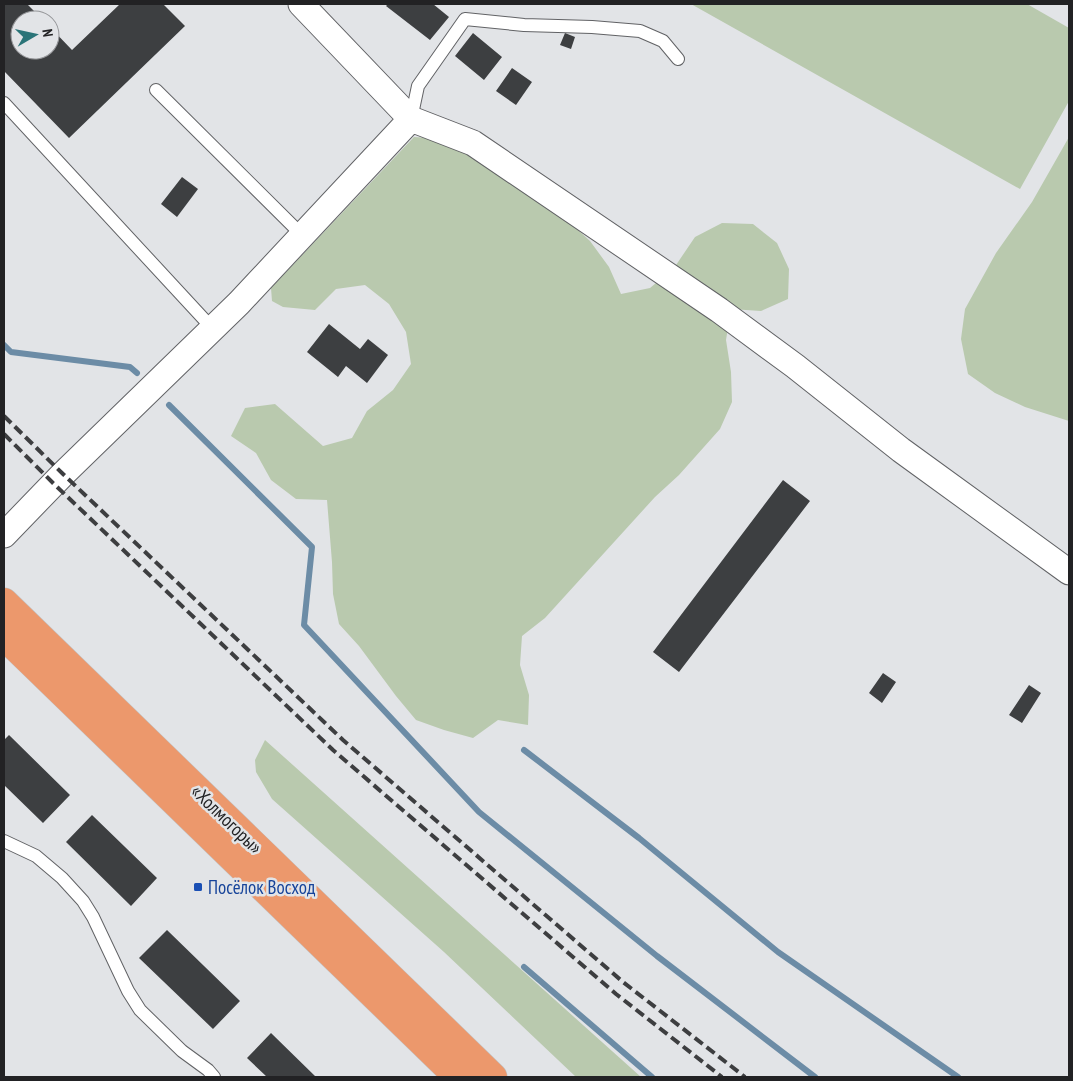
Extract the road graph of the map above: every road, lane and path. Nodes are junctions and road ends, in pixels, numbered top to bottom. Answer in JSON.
{"nodes":[{"id":1,"x":301,"y":4,"type":"edge"},
{"id":2,"x":678,"y":59,"type":"dead end"},
{"id":3,"x":156,"y":90,"type":"dead end"},
{"id":4,"x":4,"y":103,"type":"edge"},
{"id":5,"x":411,"y":119,"type":"junction"},
{"id":6,"x":302,"y":235,"type":"junction"},
{"id":7,"x":213,"y":329,"type":"junction"},
{"id":8,"x":4,"y":535,"type":"edge"},
{"id":9,"x":1069,"y":572,"type":"edge"},
{"id":10,"x":4,"y":602,"type":"edge"},
{"id":11,"x":4,"y":636,"type":"edge"},
{"id":12,"x":4,"y":841,"type":"edge"},
{"id":13,"x":214,"y":1077,"type":"edge"},
{"id":14,"x":458,"y":1077,"type":"edge"},
{"id":15,"x":493,"y":1077,"type":"edge"}],
"edges":[{"from":1,"to":5,"type":"street"},
{"from":2,"to":5,"type":"lane"},
{"from":3,"to":6,"type":"lane"},
{"from":4,"to":7,"type":"lane"},
{"from":5,"to":6,"type":"street"},
{"from":5,"to":9,"type":"street"},
{"from":6,"to":7,"type":"street"},
{"from":7,"to":8,"type":"street"},
{"from":10,"to":15,"type":"highway","name":"«Холмогоры»"},
{"from":11,"to":14,"type":"highway","name":"«Холмогоры»"},
{"from":12,"to":13,"type":"lane"}]}
